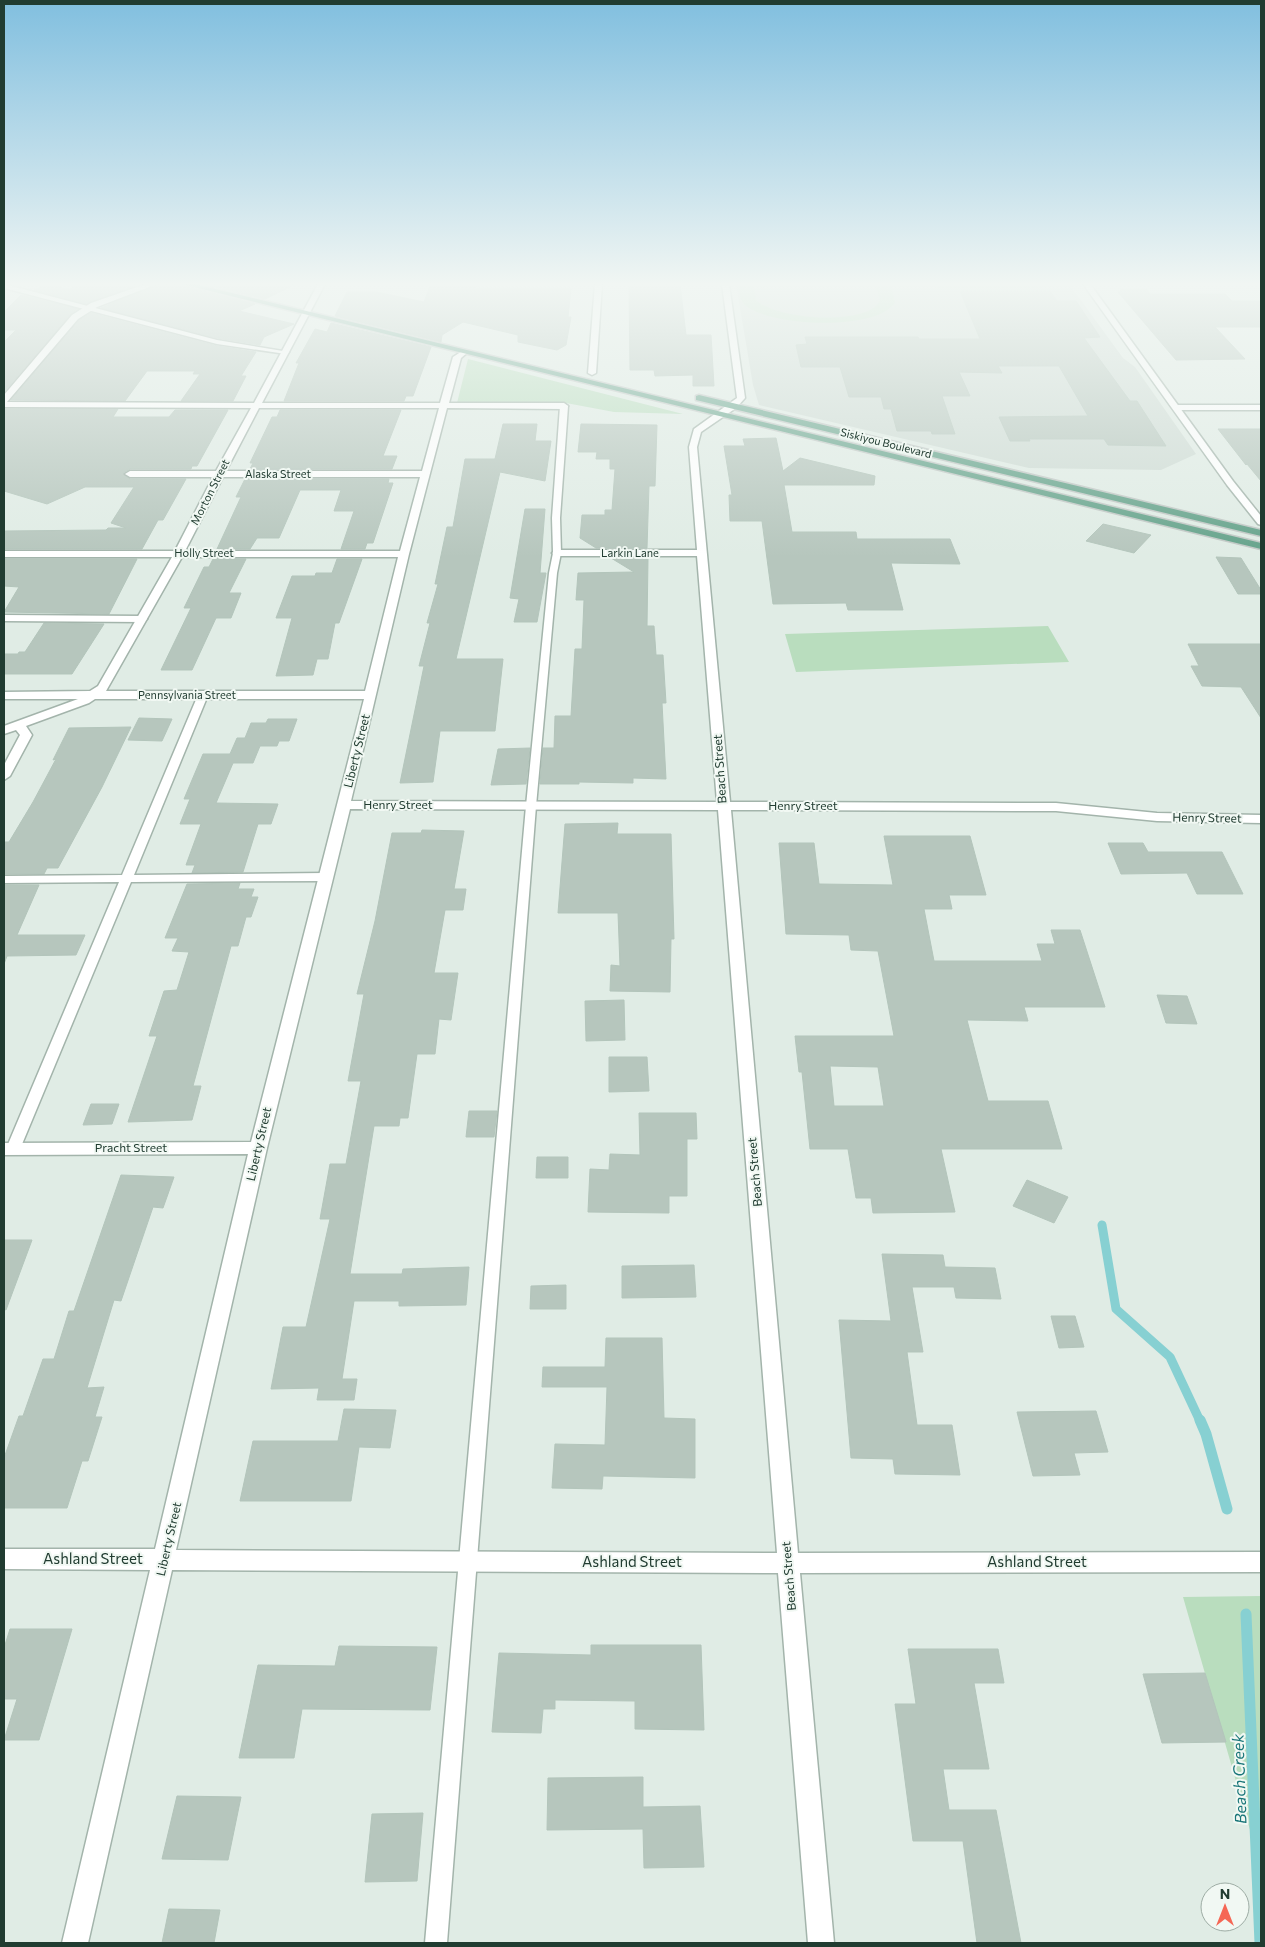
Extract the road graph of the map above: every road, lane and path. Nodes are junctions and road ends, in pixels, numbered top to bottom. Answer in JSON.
{"nodes":[{"id":1,"x":25,"y":375,"type":"edge"},
{"id":2,"x":273,"y":375,"type":"edge"},
{"id":3,"x":452,"y":375,"type":"edge"},
{"id":4,"x":568,"y":375,"type":"edge"},
{"id":5,"x":598,"y":375,"type":"edge"},
{"id":6,"x":738,"y":375,"type":"edge"},
{"id":7,"x":1153,"y":375,"type":"edge"},
{"id":8,"x":602,"y":376,"type":"dead end"},
{"id":9,"x":689,"y":396,"type":"dead end"},
{"id":10,"x":4,"y":400,"type":"edge"},
{"id":11,"x":4,"y":404,"type":"edge"},
{"id":12,"x":256,"y":404,"type":"junction"},
{"id":13,"x":444,"y":405,"type":"junction"},
{"id":14,"x":564,"y":406,"type":"joint"},
{"id":15,"x":1177,"y":408,"type":"junction"},
{"id":16,"x":1261,"y":408,"type":"edge"},
{"id":17,"x":727,"y":410,"type":"junction"},
{"id":18,"x":130,"y":474,"type":"dead end"},
{"id":19,"x":426,"y":474,"type":"junction"},
{"id":20,"x":219,"y":475,"type":"junction"},
{"id":21,"x":1261,"y":522,"type":"edge"},
{"id":22,"x":1261,"y":533,"type":"edge"},
{"id":23,"x":1261,"y":546,"type":"edge"},
{"id":24,"x":703,"y":552,"type":"junction"},
{"id":25,"x":179,"y":553,"type":"junction"},
{"id":26,"x":557,"y":553,"type":"junction"},
{"id":27,"x":4,"y":554,"type":"edge"},
{"id":28,"x":404,"y":554,"type":"junction"},
{"id":29,"x":4,"y":618,"type":"edge"},
{"id":30,"x":142,"y":619,"type":"junction"},
{"id":31,"x":4,"y":695,"type":"edge"},
{"id":32,"x":203,"y":695,"type":"junction"},
{"id":33,"x":371,"y":695,"type":"junction"},
{"id":34,"x":92,"y":696,"type":"junction"},
{"id":35,"x":19,"y":724,"type":"junction"},
{"id":36,"x":4,"y":730,"type":"edge"},
{"id":37,"x":4,"y":776,"type":"edge"},
{"id":38,"x":344,"y":804,"type":"junction"},
{"id":39,"x":531,"y":806,"type":"junction"},
{"id":40,"x":723,"y":806,"type":"junction"},
{"id":41,"x":1261,"y":819,"type":"edge"},
{"id":42,"x":326,"y":877,"type":"junction"},
{"id":43,"x":126,"y":878,"type":"junction"},
{"id":44,"x":4,"y":879,"type":"edge"},
{"id":45,"x":258,"y":1148,"type":"junction"},
{"id":46,"x":8,"y":1149,"type":"edge"},
{"id":47,"x":4,"y":1559,"type":"edge"},
{"id":48,"x":165,"y":1559,"type":"junction"},
{"id":49,"x":468,"y":1561,"type":"junction"},
{"id":50,"x":1261,"y":1562,"type":"edge"},
{"id":51,"x":788,"y":1563,"type":"junction"},
{"id":52,"x":75,"y":1943,"type":"edge"},
{"id":53,"x":436,"y":1943,"type":"edge"},
{"id":54,"x":821,"y":1943,"type":"edge"}],
"edges":[{"from":1,"to":10,"type":"street"},
{"from":2,"to":12,"type":"street","name":"Morton Street"},
{"from":3,"to":13,"type":"street","name":"Liberty Street"},
{"from":4,"to":17,"type":"main road","name":"Siskiyou Boulevard"},
{"from":5,"to":8,"type":"main road","name":"Siskiyou Boulevard"},
{"from":6,"to":17,"type":"street"},
{"from":7,"to":15,"type":"street"},
{"from":9,"to":17,"type":"main road","name":"Siskiyou Boulevard"},
{"from":11,"to":12,"type":"street"},
{"from":12,"to":13,"type":"street"},
{"from":12,"to":20,"type":"street","name":"Morton Street"},
{"from":13,"to":14,"type":"street"},
{"from":13,"to":19,"type":"street","name":"Liberty Street"},
{"from":14,"to":26,"type":"lane"},
{"from":15,"to":16,"type":"street"},
{"from":15,"to":21,"type":"street"},
{"from":17,"to":22,"type":"main road","name":"Siskiyou Boulevard"},
{"from":17,"to":23,"type":"main road","name":"Siskiyou Boulevard"},
{"from":17,"to":24,"type":"street","name":"Beach Street"},
{"from":18,"to":20,"type":"street","name":"Alaska Street"},
{"from":19,"to":20,"type":"street","name":"Alaska Street"},
{"from":19,"to":28,"type":"street","name":"Liberty Street"},
{"from":20,"to":25,"type":"street","name":"Morton Street"},
{"from":24,"to":26,"type":"street","name":"Larkin Lane"},
{"from":24,"to":40,"type":"street","name":"Beach Street"},
{"from":25,"to":27,"type":"street","name":"Holly Street"},
{"from":25,"to":28,"type":"street","name":"Holly Street"},
{"from":25,"to":30,"type":"street","name":"Morton Street"},
{"from":26,"to":39,"type":"lane"},
{"from":28,"to":33,"type":"street","name":"Liberty Street"},
{"from":29,"to":30,"type":"lane"},
{"from":30,"to":34,"type":"street","name":"Morton Street"},
{"from":31,"to":34,"type":"street","name":"Pennsylvania Street"},
{"from":32,"to":33,"type":"street","name":"Pennsylvania Street"},
{"from":32,"to":34,"type":"street","name":"Pennsylvania Street"},
{"from":32,"to":43,"type":"lane"},
{"from":33,"to":38,"type":"street","name":"Liberty Street"},
{"from":34,"to":35,"type":"street"},
{"from":35,"to":36,"type":"street"},
{"from":35,"to":37,"type":"street"},
{"from":38,"to":39,"type":"street","name":"Henry Street"},
{"from":38,"to":42,"type":"street","name":"Liberty Street"},
{"from":39,"to":40,"type":"street","name":"Henry Street"},
{"from":39,"to":49,"type":"lane"},
{"from":40,"to":41,"type":"street","name":"Henry Street"},
{"from":40,"to":51,"type":"street","name":"Beach Street"},
{"from":42,"to":43,"type":"lane"},
{"from":42,"to":45,"type":"street","name":"Liberty Street"},
{"from":43,"to":44,"type":"lane"},
{"from":43,"to":46,"type":"lane"},
{"from":45,"to":46,"type":"street","name":"Pracht Street"},
{"from":45,"to":48,"type":"street","name":"Liberty Street"},
{"from":47,"to":48,"type":"street","name":"Ashland Street"},
{"from":48,"to":49,"type":"street","name":"Ashland Street"},
{"from":48,"to":52,"type":"street","name":"Liberty Street"},
{"from":49,"to":51,"type":"street","name":"Ashland Street"},
{"from":49,"to":53,"type":"lane"},
{"from":50,"to":51,"type":"street","name":"Ashland Street"},
{"from":51,"to":54,"type":"street","name":"Beach Street"}]}
